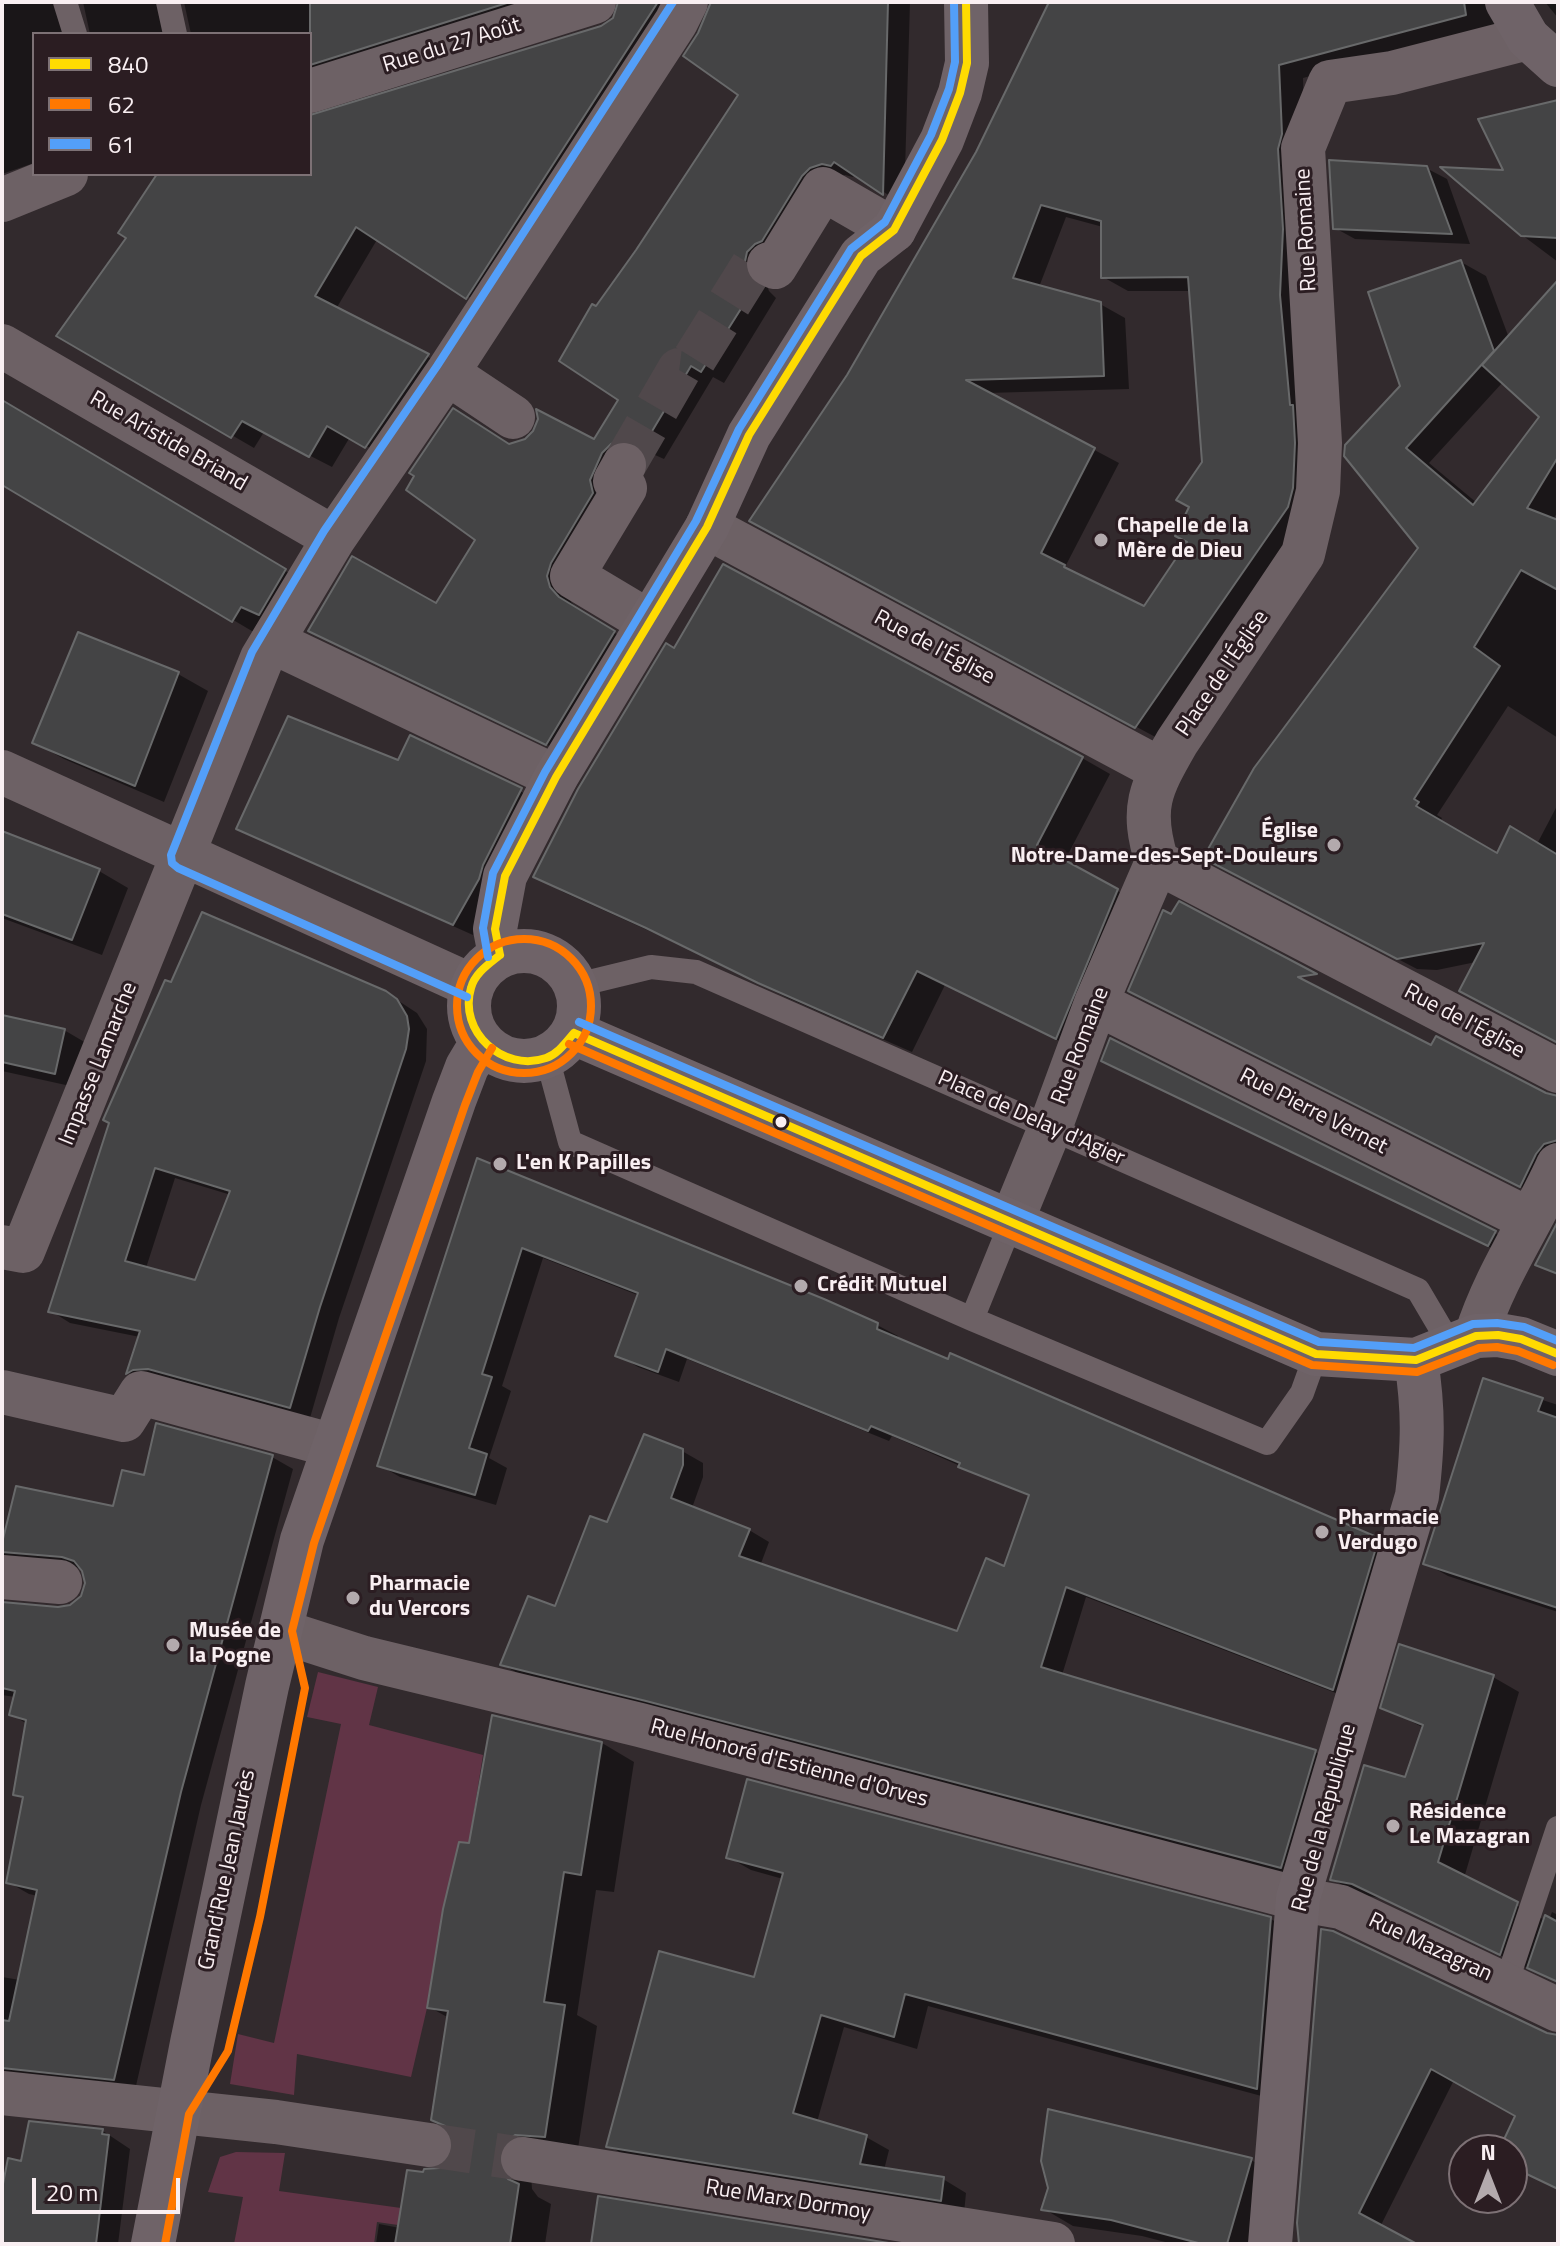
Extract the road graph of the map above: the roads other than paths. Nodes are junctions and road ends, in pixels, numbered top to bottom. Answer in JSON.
{"nodes":[{"id":1,"x":65,"y":2,"type":"edge"},
{"id":2,"x":168,"y":2,"type":"edge"},
{"id":3,"x":594,"y":2,"type":"edge"},
{"id":4,"x":686,"y":2,"type":"edge"},
{"id":5,"x":966,"y":2,"type":"edge"},
{"id":6,"x":74,"y":32,"type":"edge"},
{"id":7,"x":175,"y":32,"type":"edge"},
{"id":8,"x":1531,"y":35,"type":"edge"},
{"id":9,"x":312,"y":90,"type":"edge"},
{"id":10,"x":61,"y":176,"type":"edge"},
{"id":11,"x":2,"y":200,"type":"edge"},
{"id":12,"x":894,"y":230,"type":"junction"},
{"id":13,"x":769,"y":264,"type":"tunnel mouth"},
{"id":14,"x":2,"y":346,"type":"edge"},
{"id":15,"x":447,"y":373,"type":"junction"},
{"id":16,"x":513,"y":417,"type":"dead end"},
{"id":17,"x":624,"y":465,"type":"tunnel mouth"},
{"id":18,"x":1318,"y":491,"type":"joint"},
{"id":19,"x":707,"y":527,"type":"junction"},
{"id":20,"x":334,"y":538,"type":"junction"},
{"id":21,"x":649,"y":622,"type":"junction"},
{"id":22,"x":273,"y":642,"type":"junction"},
{"id":23,"x":1161,"y":770,"type":"junction"},
{"id":24,"x":2,"y":772,"type":"edge"},
{"id":25,"x":556,"y":777,"type":"junction"},
{"id":26,"x":183,"y":857,"type":"junction"},
{"id":27,"x":1157,"y":862,"type":"junction"},
{"id":28,"x":486,"y":971,"type":"junction"},
{"id":29,"x":577,"y":985,"type":"junction"},
{"id":30,"x":1096,"y":1003,"type":"junction"},
{"id":31,"x":482,"y":1042,"type":"junction"},
{"id":32,"x":560,"y":1045,"type":"junction"},
{"id":33,"x":1558,"y":1071,"type":"edge"},
{"id":34,"x":1050,"y":1128,"type":"junction"},
{"id":35,"x":1558,"y":1165,"type":"edge"},
{"id":36,"x":1530,"y":1220,"type":"junction"},
{"id":37,"x":1011,"y":1223,"type":"junction"},
{"id":38,"x":2,"y":1247,"type":"edge"},
{"id":39,"x":972,"y":1319,"type":"junction"},
{"id":40,"x":1448,"y":1347,"type":"junction"},
{"id":41,"x":1316,"y":1354,"type":"junction"},
{"id":42,"x":1558,"y":1354,"type":"edge"},
{"id":43,"x":2,"y":1392,"type":"edge"},
{"id":44,"x":334,"y":1446,"type":"junction"},
{"id":45,"x":2,"y":1577,"type":"edge"},
{"id":46,"x":60,"y":1582,"type":"dead end"},
{"id":47,"x":280,"y":1631,"type":"junction"},
{"id":48,"x":1558,"y":1828,"type":"edge"},
{"id":49,"x":1298,"y":1898,"type":"junction"},
{"id":50,"x":1506,"y":1984,"type":"junction"},
{"id":51,"x":1558,"y":2010,"type":"edge"},
{"id":52,"x":2,"y":2093,"type":"edge"},
{"id":53,"x":178,"y":2110,"type":"junction"},
{"id":54,"x":429,"y":2145,"type":"tunnel mouth"},
{"id":55,"x":523,"y":2159,"type":"tunnel mouth"},
{"id":56,"x":153,"y":2244,"type":"edge"},
{"id":57,"x":1053,"y":2244,"type":"edge"},
{"id":58,"x":1270,"y":2244,"type":"edge"}],
"edges":[{"from":1,"to":6,"type":"lane"},
{"from":2,"to":7,"type":"lane"},
{"from":3,"to":9,"type":"street","name":"Rue du 27 Août"},
{"from":4,"to":15,"type":"street"},
{"from":5,"to":12,"type":"main road"},
{"from":8,"to":18,"type":"street","name":"Rue Romaine"},
{"from":10,"to":11,"type":"street"},
{"from":12,"to":13,"type":"street"},
{"from":12,"to":19,"type":"main road"},
{"from":14,"to":20,"type":"street","name":"Rue Aristide Briand"},
{"from":15,"to":16,"type":"street"},
{"from":15,"to":20,"type":"street"},
{"from":17,"to":21,"type":"street"},
{"from":18,"to":23,"type":"street","name":"Place de l'Église"},
{"from":19,"to":21,"type":"main road"},
{"from":19,"to":23,"type":"street","name":"Rue de l'Église"},
{"from":20,"to":22,"type":"street"},
{"from":21,"to":25,"type":"main road"},
{"from":22,"to":25,"type":"street"},
{"from":22,"to":26,"type":"street"},
{"from":23,"to":27,"type":"street","name":"Place de l'Église"},
{"from":24,"to":26,"type":"street"},
{"from":25,"to":28,"type":"main road"},
{"from":26,"to":28,"type":"street"},
{"from":26,"to":38,"type":"street","name":"Impasse Lamarche"},
{"from":27,"to":30,"type":"street","name":"Rue Romaine"},
{"from":27,"to":33,"type":"street","name":"Rue de l'Église"},
{"from":28,"to":29,"type":"main road"},
{"from":28,"to":31,"type":"main road"},
{"from":29,"to":32,"type":"main road"},
{"from":29,"to":34,"type":"lane","name":"Place de Delay d'Agier"},
{"from":30,"to":34,"type":"street","name":"Rue Romaine"},
{"from":30,"to":36,"type":"street","name":"Rue Pierre Vernet"},
{"from":31,"to":32,"type":"main road"},
{"from":31,"to":44,"type":"main road","name":"Grand'Rue Jean Jaurès"},
{"from":32,"to":37,"type":"main road"},
{"from":32,"to":39,"type":"lane"},
{"from":34,"to":37,"type":"street","name":"Rue Romaine"},
{"from":34,"to":40,"type":"lane","name":"Place de Delay d'Agier"},
{"from":35,"to":36,"type":"street"},
{"from":36,"to":40,"type":"street"},
{"from":37,"to":39,"type":"lane","name":"Rue Romaine"},
{"from":37,"to":41,"type":"main road"},
{"from":39,"to":41,"type":"lane"},
{"from":40,"to":41,"type":"main road"},
{"from":40,"to":42,"type":"main road"},
{"from":40,"to":49,"type":"main road","name":"Rue de la République"},
{"from":43,"to":44,"type":"street"},
{"from":44,"to":47,"type":"main road","name":"Grand'Rue Jean Jaurès"},
{"from":45,"to":46,"type":"street"},
{"from":47,"to":49,"type":"street","name":"Rue Honoré d'Estienne d'Orves"},
{"from":47,"to":53,"type":"main road","name":"Grand'Rue Jean Jaurès"},
{"from":48,"to":50,"type":"lane"},
{"from":49,"to":50,"type":"street","name":"Rue Mazagran"},
{"from":49,"to":58,"type":"main road","name":"Rue de la République"},
{"from":50,"to":51,"type":"street","name":"Rue Mazagran"},
{"from":52,"to":53,"type":"street"},
{"from":53,"to":54,"type":"street"},
{"from":53,"to":56,"type":"main road","name":"Grand'Rue Jean Jaurès"},
{"from":55,"to":57,"type":"street","name":"Rue Marx Dormoy"}]}
